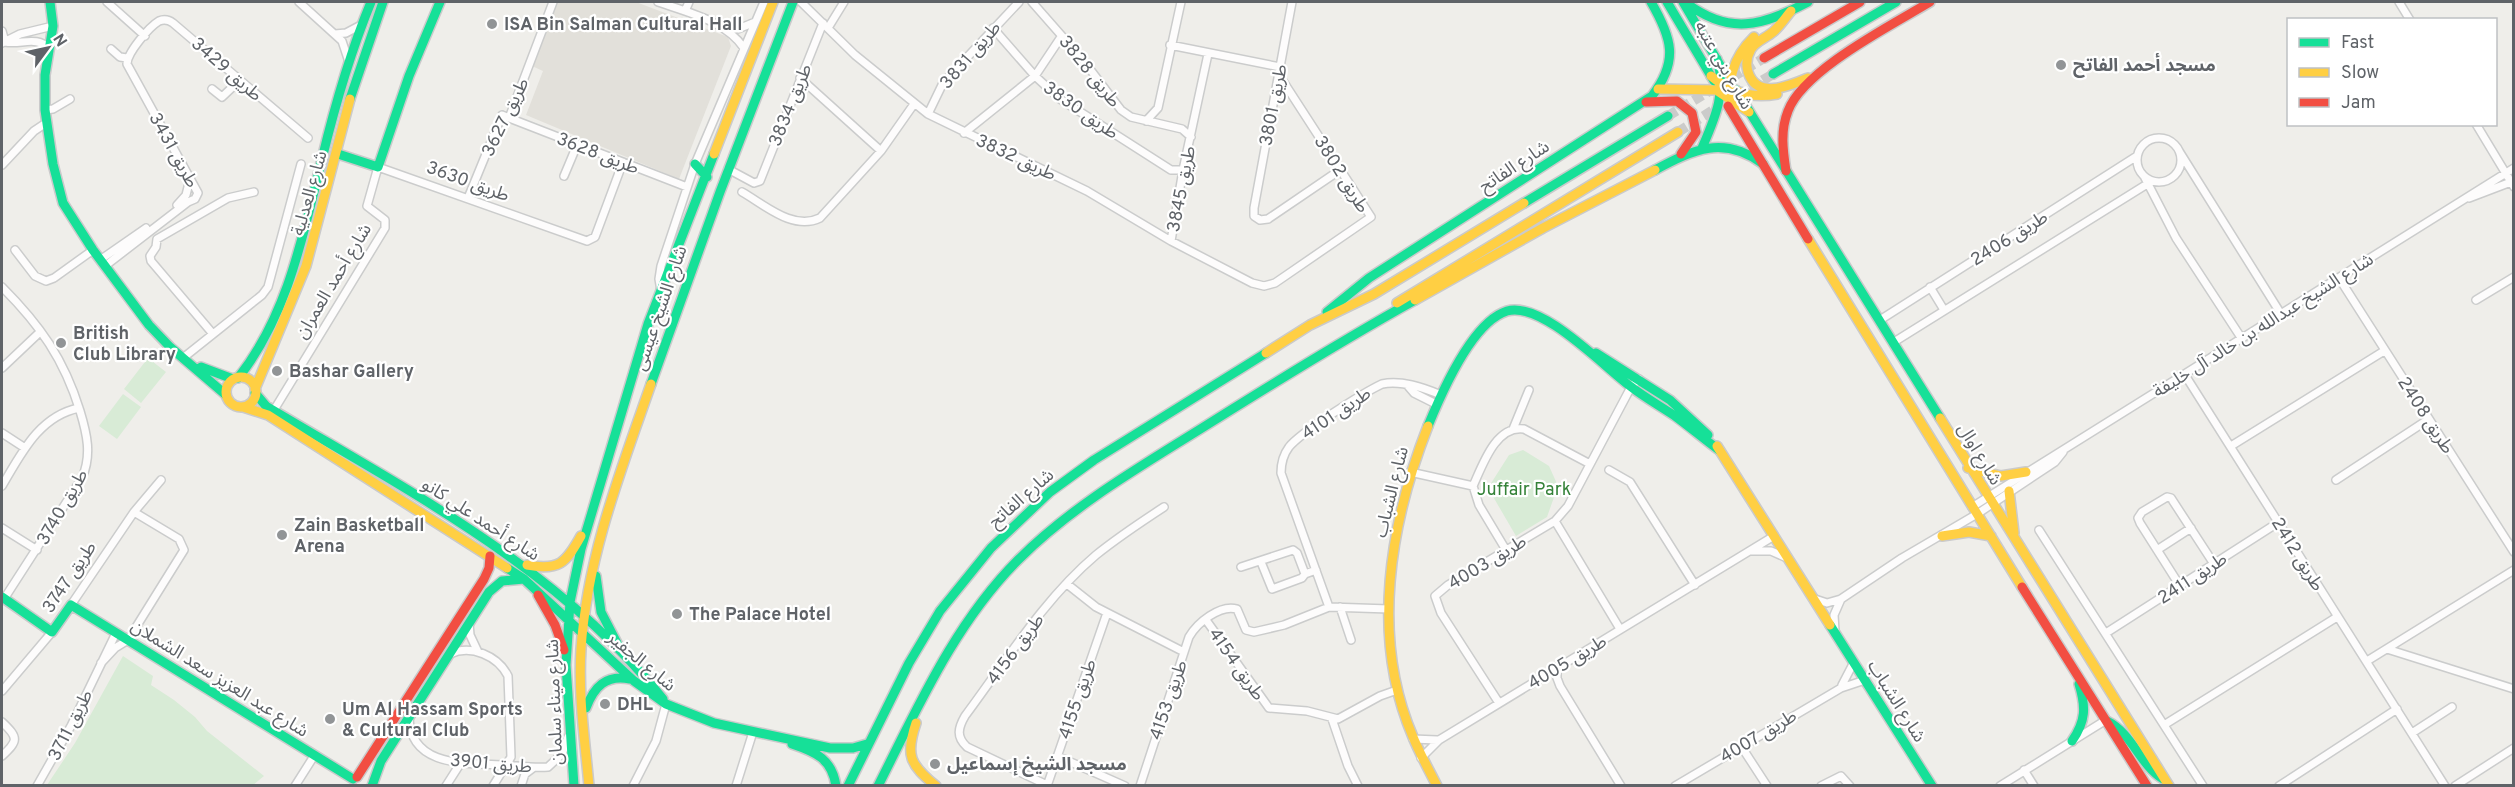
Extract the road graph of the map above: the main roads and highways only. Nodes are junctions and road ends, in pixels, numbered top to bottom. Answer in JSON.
{"nodes":[{"id":1,"x":50,"y":2,"type":"edge"},
{"id":2,"x":371,"y":2,"type":"edge"},
{"id":3,"x":383,"y":2,"type":"edge"},
{"id":4,"x":440,"y":2,"type":"edge"},
{"id":5,"x":773,"y":2,"type":"edge"},
{"id":6,"x":793,"y":2,"type":"edge"},
{"id":7,"x":1651,"y":2,"type":"edge"},
{"id":8,"x":1667,"y":2,"type":"edge"},
{"id":9,"x":1684,"y":2,"type":"edge"},
{"id":10,"x":1808,"y":2,"type":"edge"},
{"id":11,"x":1860,"y":2,"type":"edge"},
{"id":12,"x":1896,"y":2,"type":"edge"},
{"id":13,"x":1930,"y":2,"type":"edge"},
{"id":14,"x":1791,"y":11,"type":"junction"},
{"id":15,"x":1764,"y":58,"type":"tunnel mouth"},
{"id":16,"x":1773,"y":74,"type":"tunnel mouth"},
{"id":17,"x":1812,"y":76,"type":"junction"},
{"id":18,"x":1658,"y":89,"type":"junction"},
{"id":19,"x":1727,"y":90,"type":"junction"},
{"id":20,"x":1646,"y":102,"type":"junction"},
{"id":21,"x":1668,"y":116,"type":"tunnel mouth"},
{"id":22,"x":1677,"y":132,"type":"tunnel mouth"},
{"id":23,"x":1765,"y":138,"type":"joint"},
{"id":24,"x":1752,"y":146,"type":"joint"},
{"id":25,"x":1702,"y":148,"type":"junction"},
{"id":26,"x":338,"y":154,"type":"junction"},
{"id":27,"x":1679,"y":157,"type":"junction"},
{"id":28,"x":694,"y":164,"type":"road end"},
{"id":29,"x":1763,"y":164,"type":"junction"},
{"id":30,"x":378,"y":167,"type":"joint"},
{"id":31,"x":1786,"y":171,"type":"junction"},
{"id":32,"x":707,"y":177,"type":"junction"},
{"id":33,"x":1880,"y":320,"type":"junction"},
{"id":34,"x":1310,"y":325,"type":"junction"},
{"id":35,"x":1863,"y":330,"type":"junction"},
{"id":36,"x":1347,"y":338,"type":"junction"},
{"id":37,"x":1894,"y":342,"type":"junction"},
{"id":38,"x":1581,"y":346,"type":"junction"},
{"id":39,"x":1877,"y":353,"type":"junction"},
{"id":40,"x":184,"y":359,"type":"junction"},
{"id":41,"x":236,"y":378,"type":"junction"},
{"id":42,"x":255,"y":391,"type":"junction"},
{"id":43,"x":226,"y":395,"type":"junction"},
{"id":44,"x":243,"y":406,"type":"junction"},
{"id":45,"x":1719,"y":450,"type":"junction"},
{"id":46,"x":1968,"y":468,"type":"junction"},
{"id":47,"x":2026,"y":472,"type":"road end"},
{"id":48,"x":2009,"y":491,"type":"road end"},
{"id":49,"x":447,"y":515,"type":"junction"},
{"id":50,"x":588,"y":523,"type":"junction"},
{"id":51,"x":441,"y":524,"type":"junction"},
{"id":52,"x":1942,"y":536,"type":"road end"},
{"id":53,"x":1991,"y":536,"type":"junction"},
{"id":54,"x":2017,"y":541,"type":"junction"},
{"id":55,"x":596,"y":553,"type":"junction"},
{"id":56,"x":490,"y":556,"type":"junction"},
{"id":57,"x":523,"y":564,"type":"junction"},
{"id":58,"x":524,"y":579,"type":"junction"},
{"id":59,"x":532,"y":585,"type":"junction"},
{"id":60,"x":3,"y":598,"type":"edge"},
{"id":61,"x":570,"y":602,"type":"junction"},
{"id":62,"x":71,"y":605,"type":"joint"},
{"id":63,"x":584,"y":616,"type":"junction"},
{"id":64,"x":568,"y":618,"type":"junction"},
{"id":65,"x":582,"y":633,"type":"junction"},
{"id":66,"x":627,"y":660,"type":"junction"},
{"id":67,"x":566,"y":665,"type":"junction"},
{"id":68,"x":2075,"y":673,"type":"junction"},
{"id":69,"x":634,"y":681,"type":"junction"},
{"id":70,"x":923,"y":697,"type":"junction"},
{"id":71,"x":666,"y":704,"type":"junction"},
{"id":72,"x":584,"y":716,"type":"junction"},
{"id":73,"x":2106,"y":720,"type":"junction"},
{"id":74,"x":753,"y":732,"type":"junction"},
{"id":75,"x":2072,"y":741,"type":"road end"},
{"id":76,"x":867,"y":744,"type":"junction"},
{"id":77,"x":353,"y":780,"type":"edge"},
{"id":78,"x":2167,"y":783,"type":"edge"},
{"id":79,"x":372,"y":786,"type":"edge"},
{"id":80,"x":574,"y":786,"type":"edge"},
{"id":81,"x":589,"y":786,"type":"edge"},
{"id":82,"x":837,"y":786,"type":"edge"},
{"id":83,"x":848,"y":786,"type":"edge"},
{"id":84,"x":878,"y":786,"type":"edge"},
{"id":85,"x":936,"y":786,"type":"edge"},
{"id":86,"x":1437,"y":786,"type":"edge"},
{"id":87,"x":1932,"y":786,"type":"edge"},
{"id":88,"x":2148,"y":786,"type":"edge"}],
"edges":[{"from":1,"to":40,"type":"main road"},
{"from":2,"to":41,"type":"main road","name":"شارع العدلية"},
{"from":3,"to":26,"type":"main road","name":"شارع العدلية"},
{"from":4,"to":30,"type":"main road","name":"شارع أحمد العمران"},
{"from":5,"to":32,"type":"main road","name":"شارع الشيخ عيسى"},
{"from":6,"to":55,"type":"main road","name":"شارع الشيخ عيسى"},
{"from":7,"to":18,"type":"main road","name":"شارع الفاتح"},
{"from":8,"to":19,"type":"main road","name":"شارع بني عتبه"},
{"from":9,"to":14,"type":"main road"},
{"from":9,"to":19,"type":"main road","name":"شارع بني عتبه"},
{"from":10,"to":14,"type":"main road"},
{"from":11,"to":15,"type":"main road"},
{"from":12,"to":16,"type":"main road"},
{"from":13,"to":17,"type":"main road"},
{"from":14,"to":17,"type":"main road"},
{"from":14,"to":19,"type":"main road"},
{"from":17,"to":19,"type":"main road"},
{"from":17,"to":31,"type":"main road"},
{"from":18,"to":19,"type":"main road"},
{"from":18,"to":20,"type":"main road","name":"شارع الفاتح"},
{"from":19,"to":23,"type":"main road","name":"شارع بني عتبه"},
{"from":19,"to":24,"type":"main road","name":"شارع بني عتبه"},
{"from":19,"to":25,"type":"main road"},
{"from":20,"to":27,"type":"main road"},
{"from":20,"to":34,"type":"main road","name":"شارع الفاتح"},
{"from":21,"to":34,"type":"main road","name":"شارع الفاتح"},
{"from":22,"to":36,"type":"main road"},
{"from":23,"to":31,"type":"main road","name":"شارع اوال"},
{"from":24,"to":29,"type":"main road","name":"شارع اوال"},
{"from":25,"to":27,"type":"main road"},
{"from":25,"to":29,"type":"main road"},
{"from":26,"to":30,"type":"main road","name":"طريق 3630"},
{"from":26,"to":42,"type":"main road","name":"شارع العدلية"},
{"from":27,"to":36,"type":"main road"},
{"from":28,"to":32,"type":"main road"},
{"from":29,"to":35,"type":"main road","name":"شارع اوال"},
{"from":31,"to":33,"type":"main road","name":"شارع اوال"},
{"from":32,"to":50,"type":"main road","name":"شارع الشيخ عيسى"},
{"from":33,"to":35,"type":"main road"},
{"from":33,"to":37,"type":"main road","name":"شارع اوال"},
{"from":34,"to":76,"type":"main road","name":"شارع الفاتح"},
{"from":35,"to":39,"type":"main road","name":"شارع اوال"},
{"from":36,"to":70,"type":"main road"},
{"from":37,"to":39,"type":"main road"},
{"from":37,"to":46,"type":"main road","name":"شارع اوال"},
{"from":38,"to":45,"type":"main road","name":"شارع الشباب"},
{"from":38,"to":45,"type":"main road","name":"شارع الشباب"},
{"from":38,"to":86,"type":"main road","name":"شارع الشباب"},
{"from":39,"to":53,"type":"main road","name":"شارع اوال"},
{"from":40,"to":41,"type":"main road"},
{"from":40,"to":43,"type":"main road"},
{"from":41,"to":42,"type":"main road"},
{"from":41,"to":43,"type":"main road"},
{"from":42,"to":44,"type":"main road"},
{"from":42,"to":49,"type":"main road","name":"شارع أحمد علي كانو"},
{"from":43,"to":44,"type":"main road"},
{"from":44,"to":51,"type":"main road","name":"شارع أحمد علي كانو"},
{"from":45,"to":87,"type":"main road","name":"شارع الشباب"},
{"from":46,"to":47,"type":"main road"},
{"from":46,"to":54,"type":"main road","name":"شارع اوال"},
{"from":48,"to":54,"type":"main road"},
{"from":49,"to":51,"type":"main road"},
{"from":49,"to":57,"type":"main road","name":"شارع أحمد علي كانو"},
{"from":50,"to":57,"type":"main road"},
{"from":50,"to":61,"type":"main road","name":"شارع الشيخ عيسى"},
{"from":51,"to":56,"type":"main road","name":"شارع أحمد علي كانو"},
{"from":52,"to":53,"type":"main road"},
{"from":53,"to":68,"type":"main road","name":"شارع اوال"},
{"from":54,"to":78,"type":"main road","name":"شارع اوال"},
{"from":55,"to":63,"type":"main road","name":"شارع الشيخ عيسى"},
{"from":55,"to":66,"type":"main road"},
{"from":56,"to":58,"type":"main road","name":"شارع أحمد علي كانو"},
{"from":56,"to":77,"type":"main road"},
{"from":57,"to":61,"type":"main road","name":"شارع أحمد علي كانو"},
{"from":58,"to":59,"type":"main road","name":"شارع أحمد علي كانو"},
{"from":58,"to":79,"type":"main road"},
{"from":59,"to":64,"type":"main road","name":"شارع أحمد علي كانو"},
{"from":59,"to":67,"type":"main road"},
{"from":60,"to":62,"type":"main road","name":"طريق 3747"},
{"from":61,"to":63,"type":"main road","name":"شارع أحمد علي كانو"},
{"from":61,"to":64,"type":"main road","name":"شارع الشيخ عيسى"},
{"from":62,"to":77,"type":"main road","name":"شارع عبد العزيز سعد الشملان"},
{"from":63,"to":65,"type":"main road","name":"شارع الشيخ عيسى"},
{"from":63,"to":66,"type":"main road","name":"شارع أحمد علي كانو"},
{"from":64,"to":65,"type":"main road","name":"شارع أحمد علي كانو"},
{"from":64,"to":67,"type":"main road","name":"شارع ميناء سلمان"},
{"from":65,"to":69,"type":"main road","name":"شارع الجفير"},
{"from":65,"to":72,"type":"main road","name":"شارع ميناء سلمان"},
{"from":66,"to":71,"type":"main road","name":"شارع أحمد علي كانو"},
{"from":67,"to":80,"type":"main road","name":"شارع ميناء سلمان"},
{"from":68,"to":73,"type":"main road","name":"شارع اوال"},
{"from":68,"to":75,"type":"main road"},
{"from":69,"to":71,"type":"main road","name":"شارع الجفير"},
{"from":69,"to":72,"type":"main road"},
{"from":70,"to":84,"type":"main road"},
{"from":70,"to":85,"type":"main road"},
{"from":71,"to":74,"type":"main road","name":"شارع الجفير"},
{"from":72,"to":81,"type":"main road","name":"شارع ميناء سلمان"},
{"from":73,"to":78,"type":"main road"},
{"from":73,"to":88,"type":"main road","name":"شارع اوال"},
{"from":74,"to":76,"type":"main road","name":"شارع الجفير"},
{"from":74,"to":82,"type":"main road","name":"شارع الجفير"},
{"from":76,"to":83,"type":"main road","name":"شارع الفاتح"},
{"from":77,"to":79,"type":"main road","name":"شارع عبد العزيز سعد الشملان"}]}
